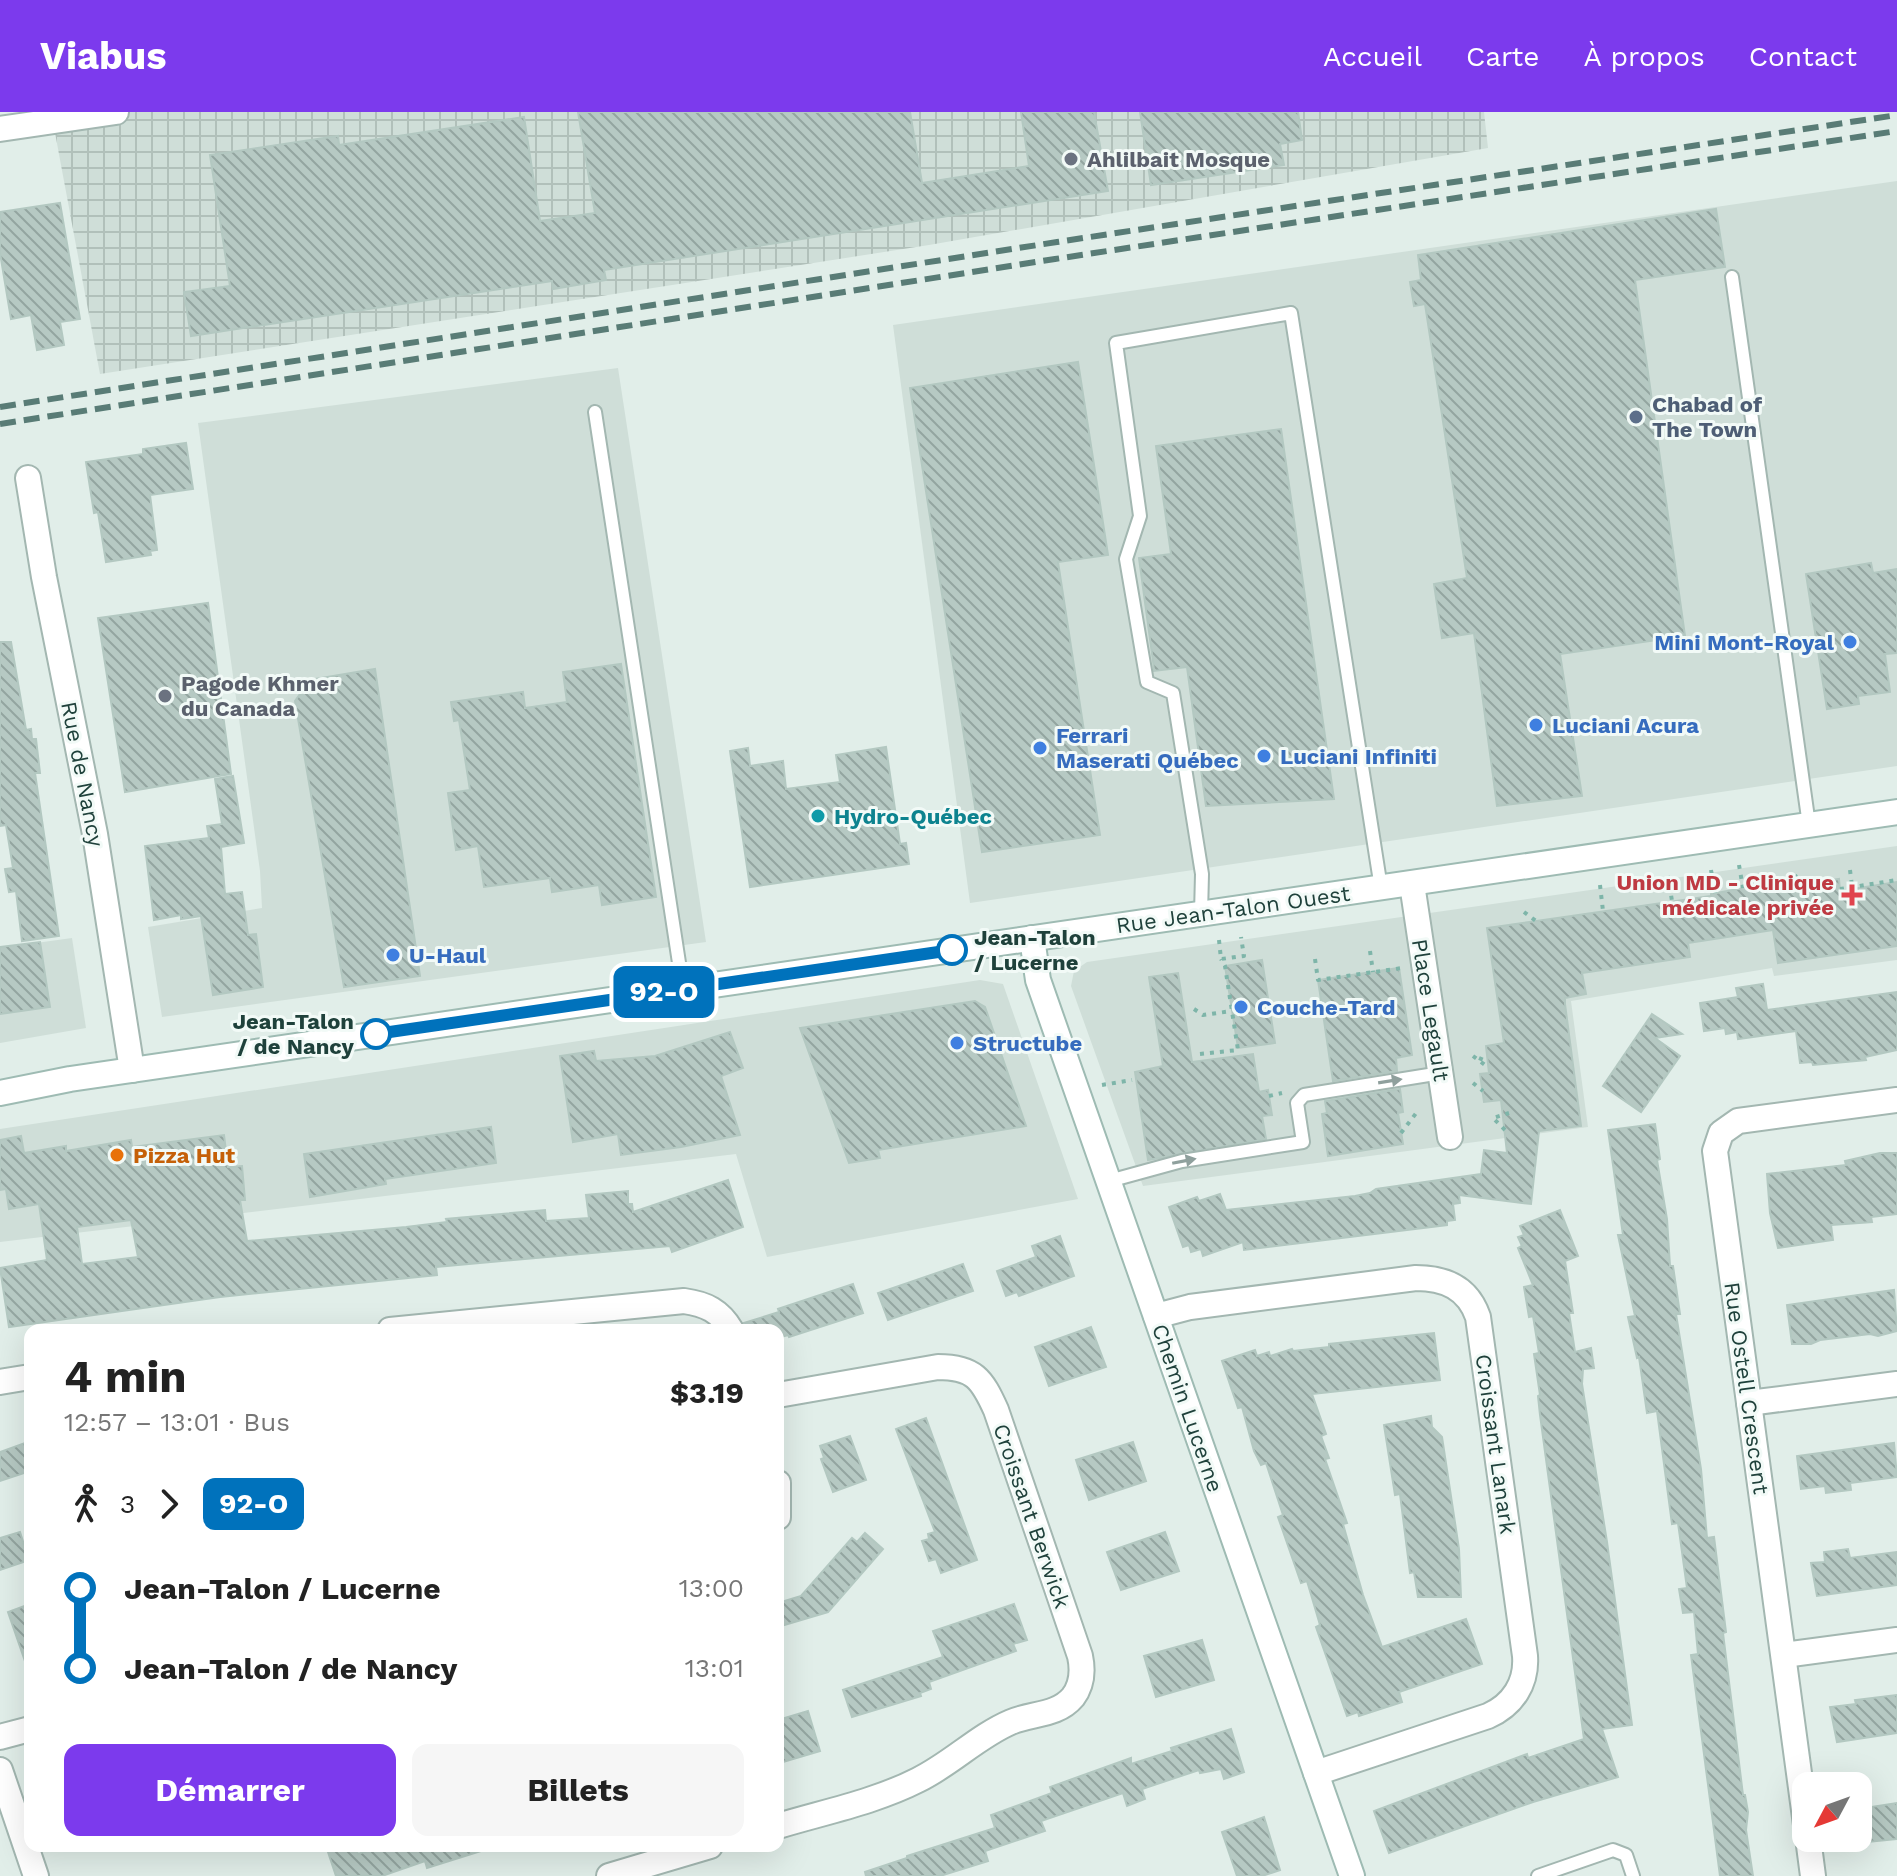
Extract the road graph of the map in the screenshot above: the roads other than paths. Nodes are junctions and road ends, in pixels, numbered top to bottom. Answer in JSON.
{"nodes":[{"id":1,"x":116,"y":112,"type":"edge"},
{"id":2,"x":0,"y":129,"type":"edge"},
{"id":3,"x":1732,"y":277,"type":"dead end"},
{"id":4,"x":595,"y":412,"type":"dead end"},
{"id":5,"x":28,"y":478,"type":"dead end"},
{"id":6,"x":1897,"y":812,"type":"edge"},
{"id":7,"x":1809,"y":825,"type":"junction"},
{"id":8,"x":1412,"y":884,"type":"junction"},
{"id":9,"x":1381,"y":888,"type":"junction"},
{"id":10,"x":1201,"y":914,"type":"junction"},
{"id":11,"x":1032,"y":938,"type":"junction"},
{"id":12,"x":683,"y":989,"type":"junction"},
{"id":13,"x":132,"y":1070,"type":"junction"},
{"id":14,"x":1441,"y":1073,"type":"junction"},
{"id":15,"x":47,"y":1082,"type":"junction"},
{"id":16,"x":0,"y":1083,"type":"edge"},
{"id":17,"x":0,"y":1093,"type":"edge"},
{"id":18,"x":1897,"y":1100,"type":"edge"},
{"id":19,"x":1450,"y":1137,"type":"dead end"},
{"id":20,"x":1109,"y":1181,"type":"junction"},
{"id":21,"x":1156,"y":1316,"type":"junction"},
{"id":22,"x":451,"y":1324,"type":"edge"},
{"id":23,"x":727,"y":1324,"type":"edge"},
{"id":24,"x":0,"y":1382,"type":"edge"},
{"id":25,"x":24,"y":1383,"type":"edge"},
{"id":26,"x":1897,"y":1384,"type":"edge"},
{"id":27,"x":784,"y":1394,"type":"edge"},
{"id":28,"x":1749,"y":1403,"type":"junction"},
{"id":29,"x":1897,"y":1640,"type":"edge"},
{"id":30,"x":1784,"y":1655,"type":"junction"},
{"id":31,"x":24,"y":1731,"type":"edge"},
{"id":32,"x":0,"y":1737,"type":"edge"},
{"id":33,"x":0,"y":1770,"type":"edge"},
{"id":34,"x":1799,"y":1772,"type":"edge"},
{"id":35,"x":1316,"y":1773,"type":"junction"},
{"id":36,"x":784,"y":1824,"type":"edge"},
{"id":37,"x":24,"y":1841,"type":"edge"},
{"id":38,"x":28,"y":1852,"type":"edge"},
{"id":39,"x":690,"y":1852,"type":"edge"},
{"id":40,"x":1810,"y":1852,"type":"edge"},
{"id":41,"x":36,"y":1876,"type":"edge"},
{"id":42,"x":609,"y":1876,"type":"edge"},
{"id":43,"x":1352,"y":1876,"type":"edge"},
{"id":44,"x":1538,"y":1876,"type":"edge"},
{"id":45,"x":1633,"y":1876,"type":"edge"},
{"id":46,"x":1813,"y":1876,"type":"edge"}],
"edges":[{"from":1,"to":2,"type":"street"},
{"from":3,"to":7,"type":"lane"},
{"from":4,"to":12,"type":"lane"},
{"from":5,"to":13,"type":"street","name":"Rue de Nancy"},
{"from":6,"to":7,"type":"street","name":"Rue Jean-Talon Ouest"},
{"from":7,"to":8,"type":"street","name":"Rue Jean-Talon Ouest"},
{"from":8,"to":9,"type":"street","name":"Rue Jean-Talon Ouest"},
{"from":8,"to":14,"type":"street","name":"Place Legault"},
{"from":9,"to":10,"type":"street","name":"Rue Jean-Talon Ouest"},
{"from":9,"to":10,"type":"lane"},
{"from":10,"to":11,"type":"street","name":"Rue Jean-Talon Ouest"},
{"from":11,"to":12,"type":"street","name":"Rue Jean-Talon Ouest"},
{"from":11,"to":20,"type":"street","name":"Chemin Lucerne"},
{"from":12,"to":13,"type":"street","name":"Rue Jean-Talon Ouest"},
{"from":13,"to":15,"type":"street","name":"Rue Jean-Talon Ouest"},
{"from":14,"to":19,"type":"street","name":"Place Legault"},
{"from":20,"to":14,"type":"lane","one_way":true},
{"from":15,"to":16,"type":"street","name":"Rue Jean-Talon Ouest"},
{"from":15,"to":17,"type":"street","name":"Rue Jean-Talon Ouest"},
{"from":18,"to":28,"type":"street","name":"Rue Ostell Crescent"},
{"from":20,"to":21,"type":"street","name":"Chemin Lucerne"},
{"from":21,"to":35,"type":"street","name":"Chemin Lucerne"},
{"from":21,"to":35,"type":"street","name":"Croissant Lanark"},
{"from":22,"to":23,"type":"street"},
{"from":24,"to":25,"type":"street"},
{"from":26,"to":28,"type":"street"},
{"from":27,"to":36,"type":"street","name":"Croissant Berwick"},
{"from":28,"to":30,"type":"street","name":"Rue Ostell Crescent"},
{"from":29,"to":30,"type":"street"},
{"from":30,"to":34,"type":"street","name":"Rue Ostell Crescent"},
{"from":31,"to":32,"type":"street"},
{"from":33,"to":37,"type":"street"},
{"from":35,"to":43,"type":"street","name":"Chemin Lucerne"},
{"from":38,"to":41,"type":"street"},
{"from":39,"to":42,"type":"street"},
{"from":40,"to":46,"type":"street"},
{"from":44,"to":45,"type":"lane"}]}
